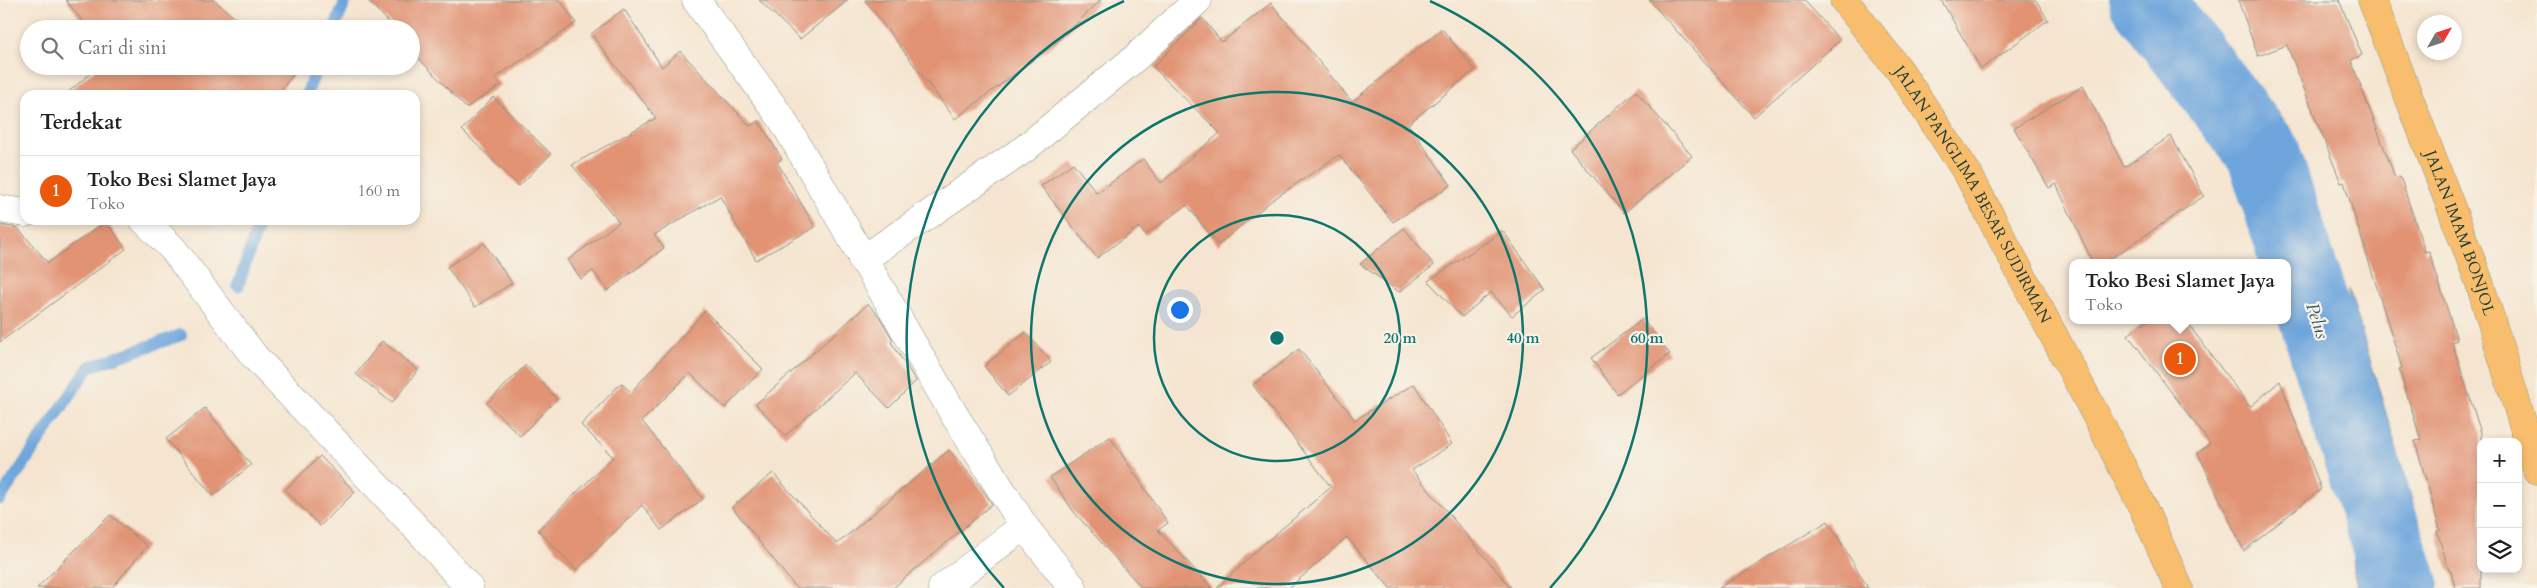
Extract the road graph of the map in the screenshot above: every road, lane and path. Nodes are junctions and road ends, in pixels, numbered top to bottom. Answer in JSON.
{"nodes":[{"id":1,"x":696,"y":0,"type":"edge"},
{"id":2,"x":1198,"y":0,"type":"edge"},
{"id":3,"x":1844,"y":0,"type":"edge"},
{"id":4,"x":2372,"y":0,"type":"edge"},
{"id":5,"x":0,"y":210,"type":"edge"},
{"id":6,"x":20,"y":212,"type":"edge"},
{"id":7,"x":149,"y":225,"type":"edge"},
{"id":8,"x":862,"y":260,"type":"junction"},
{"id":9,"x":2537,"y":470,"type":"edge"},
{"id":10,"x":1024,"y":526,"type":"junction"},
{"id":11,"x":469,"y":588,"type":"edge"},
{"id":12,"x":942,"y":588,"type":"edge"},
{"id":13,"x":1073,"y":588,"type":"edge"},
{"id":14,"x":2179,"y":588,"type":"edge"}],
"edges":[{"from":1,"to":8,"type":"street"},
{"from":2,"to":8,"type":"street"},
{"from":3,"to":14,"type":"main road","name":"JALAN PANGLIMA BESAR SUDIRMAN"},
{"from":4,"to":9,"type":"main road","name":"JALAN IMAM BONJOL"},
{"from":5,"to":6,"type":"street"},
{"from":7,"to":11,"type":"street"},
{"from":8,"to":10,"type":"street"},
{"from":10,"to":12,"type":"street"},
{"from":10,"to":13,"type":"street"}]}
